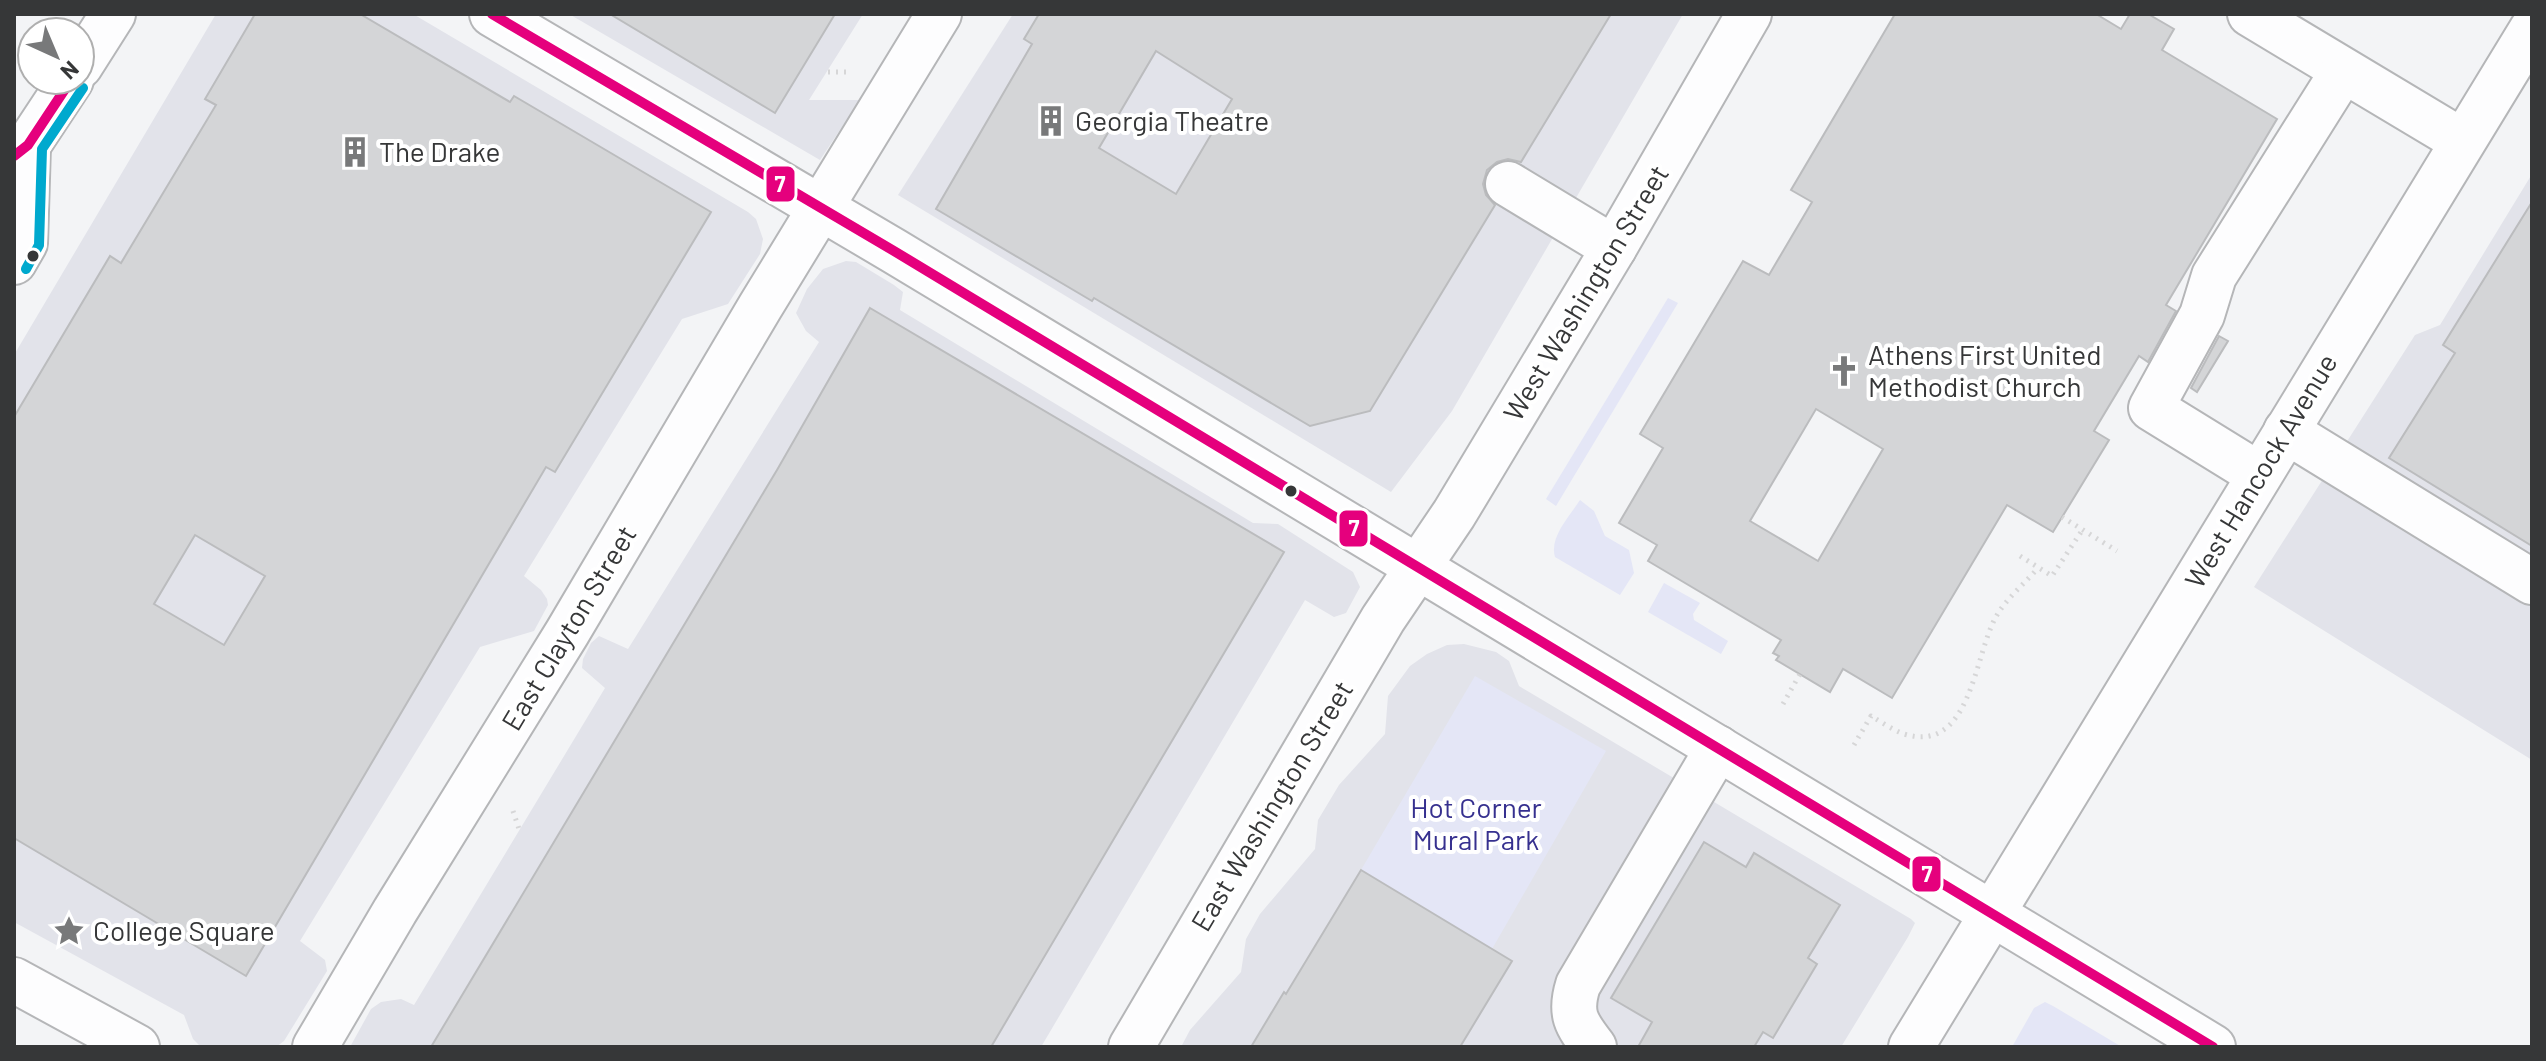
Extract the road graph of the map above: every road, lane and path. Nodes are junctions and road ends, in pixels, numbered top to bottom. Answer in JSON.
{"nodes":[{"id":1,"x":113,"y":14,"type":"edge"},
{"id":2,"x":492,"y":14,"type":"edge"},
{"id":3,"x":939,"y":14,"type":"edge"},
{"id":4,"x":1749,"y":14,"type":"edge"},
{"id":5,"x":2250,"y":14,"type":"edge"},
{"id":6,"x":2514,"y":14,"type":"edge"},
{"id":7,"x":2532,"y":26,"type":"edge"},
{"id":8,"x":96,"y":41,"type":"edge"},
{"id":9,"x":2343,"y":71,"type":"junction"},
{"id":10,"x":60,"y":96,"type":"edge"},
{"id":11,"x":2462,"y":141,"type":"junction"},
{"id":12,"x":21,"y":150,"type":"edge"},
{"id":13,"x":1508,"y":184,"type":"dead end"},
{"id":14,"x":821,"y":208,"type":"junction"},
{"id":15,"x":1614,"y":248,"type":"junction"},
{"id":16,"x":14,"y":262,"type":"edge"},
{"id":17,"x":2286,"y":431,"type":"junction"},
{"id":18,"x":2258,"y":474,"type":"junction"},
{"id":19,"x":2062,"y":517,"type":"dead end"},
{"id":20,"x":2083,"y":529,"type":"junction"},
{"id":21,"x":2117,"y":551,"type":"dead end"},
{"id":22,"x":2020,"y":556,"type":"dead end"},
{"id":23,"x":1417,"y":567,"type":"junction"},
{"id":24,"x":2038,"y":568,"type":"junction"},
{"id":25,"x":2532,"y":582,"type":"edge"},
{"id":26,"x":1800,"y":674,"type":"dead end"},
{"id":27,"x":1783,"y":704,"type":"dead end"},
{"id":28,"x":1854,"y":745,"type":"dead end"},
{"id":29,"x":1718,"y":748,"type":"junction"},
{"id":30,"x":1993,"y":914,"type":"junction"},
{"id":31,"x":14,"y":980,"type":"edge"},
{"id":32,"x":137,"y":1047,"type":"edge"},
{"id":33,"x":315,"y":1047,"type":"edge"},
{"id":34,"x":1131,"y":1047,"type":"edge"},
{"id":35,"x":1594,"y":1047,"type":"edge"},
{"id":36,"x":1911,"y":1047,"type":"edge"},
{"id":37,"x":2213,"y":1047,"type":"edge"}],
"edges":[{"from":1,"to":8,"type":"street"},
{"from":2,"to":14,"type":"street"},
{"from":3,"to":14,"type":"street","name":"East Clayton Street"},
{"from":4,"to":15,"type":"street","name":"West Washington Street"},
{"from":5,"to":9,"type":"street"},
{"from":6,"to":7,"type":"street"},
{"from":7,"to":11,"type":"street","name":"West Hancock Avenue"},
{"from":9,"to":11,"type":"street"},
{"from":9,"to":18,"type":"street"},
{"from":10,"to":12,"type":"street"},
{"from":11,"to":17,"type":"street","name":"West Hancock Avenue"},
{"from":12,"to":16,"type":"street"},
{"from":13,"to":15,"type":"street"},
{"from":14,"to":23,"type":"street"},
{"from":14,"to":33,"type":"street","name":"East Clayton Street"},
{"from":15,"to":23,"type":"street","name":"West Washington Street"},
{"from":17,"to":18,"type":"street","name":"West Hancock Avenue"},
{"from":17,"to":25,"type":"street"},
{"from":18,"to":30,"type":"street","name":"West Hancock Avenue"},
{"from":19,"to":20,"type":"path"},
{"from":20,"to":21,"type":"path"},
{"from":20,"to":24,"type":"path"},
{"from":22,"to":24,"type":"path"},
{"from":23,"to":29,"type":"street"},
{"from":23,"to":34,"type":"street","name":"East Washington Street"},
{"from":24,"to":28,"type":"path"},
{"from":26,"to":27,"type":"path"},
{"from":29,"to":30,"type":"street"},
{"from":29,"to":35,"type":"street"},
{"from":30,"to":36,"type":"street","name":"West Hancock Avenue"},
{"from":30,"to":37,"type":"street"},
{"from":31,"to":32,"type":"street"}]}
